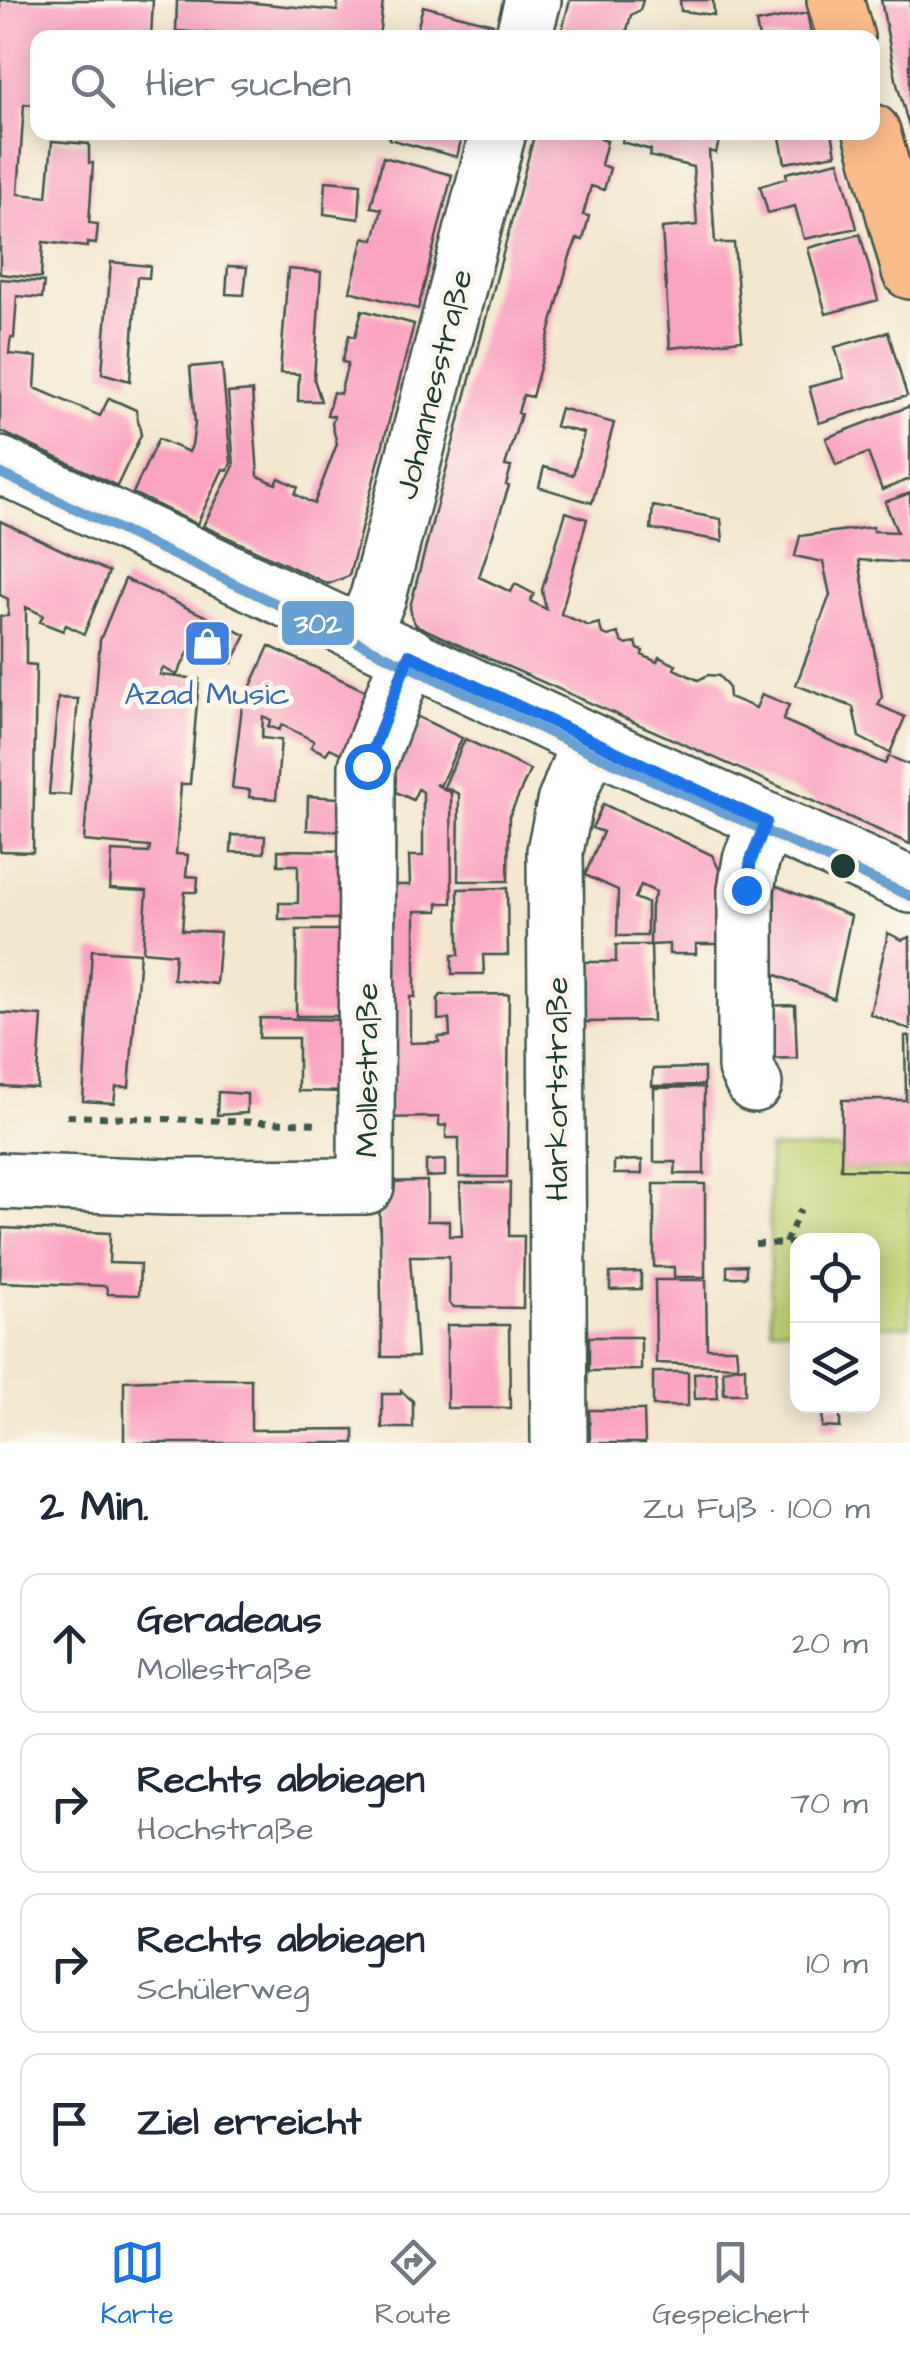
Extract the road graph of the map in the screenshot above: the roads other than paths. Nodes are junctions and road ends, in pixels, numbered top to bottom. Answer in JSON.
{"nodes":[{"id":1,"x":533,"y":0,"type":"edge"},
{"id":2,"x":836,"y":0,"type":"edge"},
{"id":3,"x":525,"y":30,"type":"edge"},
{"id":4,"x":844,"y":30,"type":"edge"},
{"id":5,"x":496,"y":140,"type":"edge"},
{"id":6,"x":874,"y":140,"type":"edge"},
{"id":7,"x":910,"y":268,"type":"edge"},
{"id":8,"x":0,"y":465,"type":"edge"},
{"id":9,"x":386,"y":645,"type":"junction"},
{"id":10,"x":589,"y":741,"type":"junction"},
{"id":11,"x":766,"y":822,"type":"junction"},
{"id":12,"x":910,"y":885,"type":"edge"},
{"id":13,"x":754,"y":1084,"type":"dead end"},
{"id":14,"x":0,"y":1181,"type":"edge"},
{"id":15,"x":559,"y":1443,"type":"edge"}],
"edges":[{"from":1,"to":3,"type":"street"},
{"from":2,"to":4,"type":"main road"},
{"from":5,"to":9,"type":"street","name":"Johannesstraße"},
{"from":6,"to":7,"type":"main road"},
{"from":8,"to":9,"type":"street"},
{"from":9,"to":10,"type":"street"},
{"from":9,"to":14,"type":"street","name":"Mollestraße"},
{"from":10,"to":11,"type":"street"},
{"from":10,"to":15,"type":"street","name":"Harkortstraße"},
{"from":11,"to":12,"type":"street"},
{"from":11,"to":13,"type":"street"}]}
